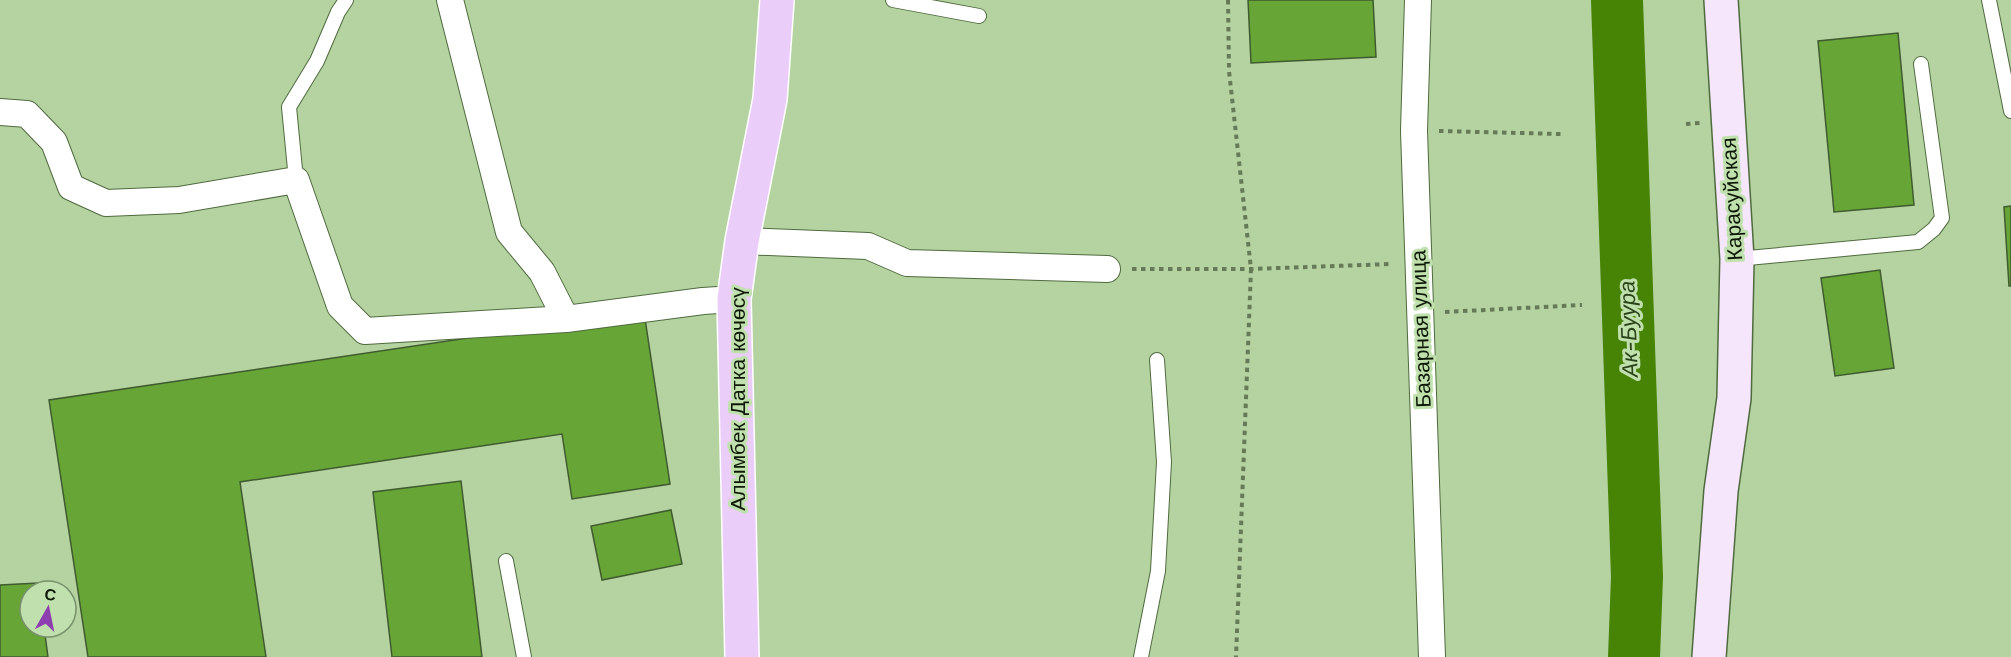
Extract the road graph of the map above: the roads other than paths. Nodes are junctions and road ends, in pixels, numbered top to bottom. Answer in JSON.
{"nodes":[{"id":1,"x":346,"y":0,"type":"edge"},
{"id":2,"x":450,"y":0,"type":"edge"},
{"id":3,"x":777,"y":0,"type":"edge"},
{"id":4,"x":893,"y":0,"type":"edge"},
{"id":5,"x":1418,"y":0,"type":"edge"},
{"id":6,"x":1721,"y":0,"type":"edge"},
{"id":7,"x":1989,"y":0,"type":"edge"},
{"id":8,"x":980,"y":16,"type":"dead end"},
{"id":9,"x":1921,"y":64,"type":"dead end"},
{"id":10,"x":2011,"y":111,"type":"edge"},
{"id":11,"x":0,"y":112,"type":"edge"},
{"id":12,"x":296,"y":180,"type":"junction"},
{"id":13,"x":742,"y":241,"type":"junction"},
{"id":14,"x":1737,"y":259,"type":"junction"},
{"id":15,"x":1107,"y":269,"type":"road end"},
{"id":16,"x":734,"y":299,"type":"junction"},
{"id":17,"x":566,"y":319,"type":"junction"},
{"id":18,"x":1157,"y":360,"type":"dead end"},
{"id":19,"x":506,"y":561,"type":"dead end"},
{"id":20,"x":524,"y":657,"type":"edge"},
{"id":21,"x":742,"y":657,"type":"edge"},
{"id":22,"x":1141,"y":657,"type":"edge"},
{"id":23,"x":1432,"y":657,"type":"edge"},
{"id":24,"x":1709,"y":657,"type":"edge"}],
"edges":[{"from":1,"to":12,"type":"lane"},
{"from":2,"to":17,"type":"street"},
{"from":3,"to":13,"type":"main road","name":"Алымбек Датка көчөсү"},
{"from":4,"to":8,"type":"lane"},
{"from":5,"to":23,"type":"street","name":"Базарная улица"},
{"from":6,"to":14,"type":"street","name":"Карасуйская"},
{"from":7,"to":10,"type":"lane"},
{"from":9,"to":14,"type":"lane"},
{"from":11,"to":12,"type":"street"},
{"from":12,"to":17,"type":"street"},
{"from":13,"to":15,"type":"street"},
{"from":13,"to":16,"type":"main road","name":"Алымбек Датка көчөсү"},
{"from":14,"to":24,"type":"street","name":"Карасуйская"},
{"from":16,"to":17,"type":"street"},
{"from":16,"to":21,"type":"main road","name":"Алымбек Датка көчөсү"},
{"from":18,"to":22,"type":"lane"},
{"from":19,"to":20,"type":"lane"}]}
